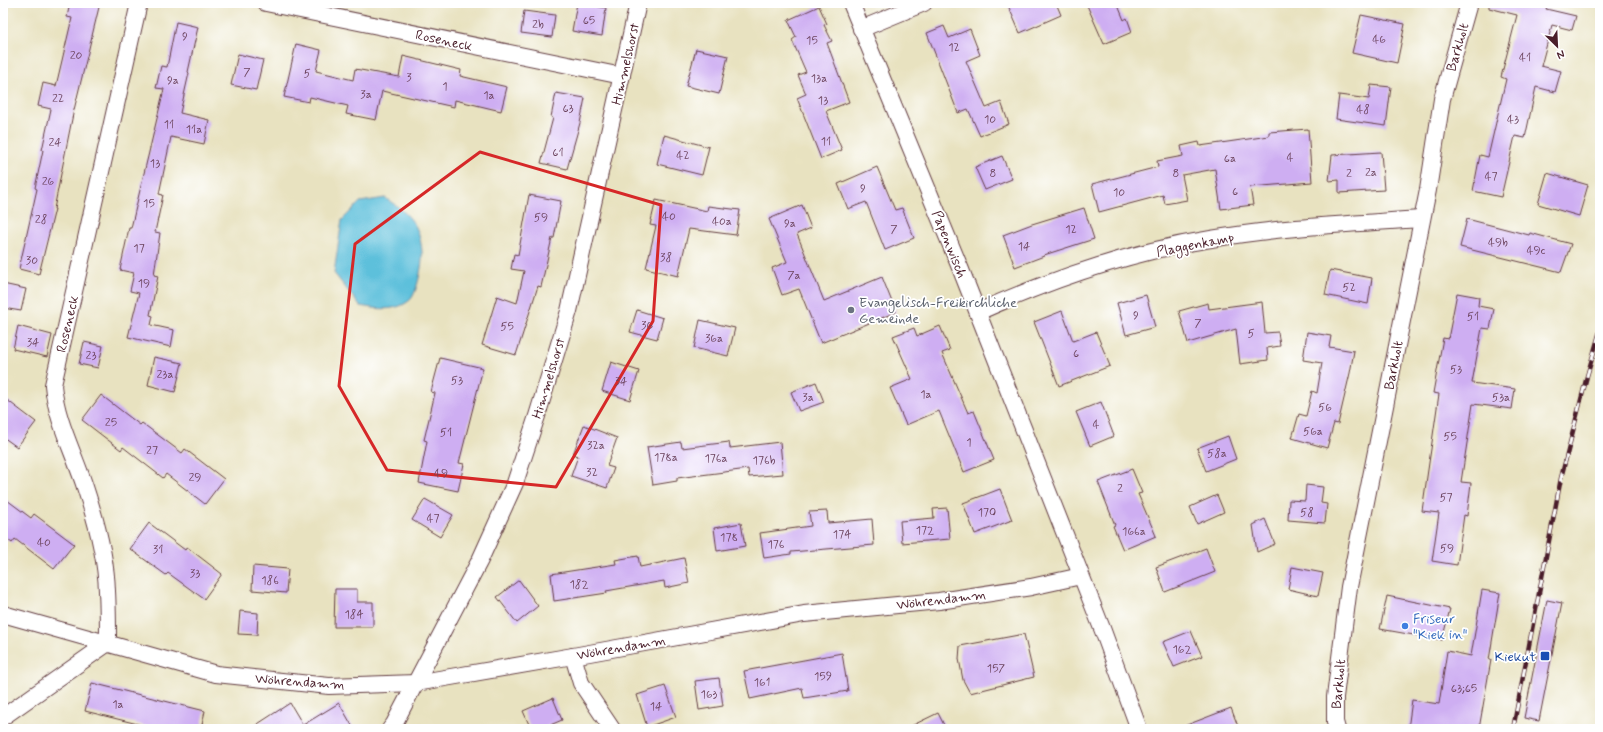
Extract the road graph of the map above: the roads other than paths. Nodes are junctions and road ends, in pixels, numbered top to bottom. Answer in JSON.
{"nodes":[{"id":1,"x":139,"y":3,"type":"edge"},
{"id":2,"x":266,"y":3,"type":"edge"},
{"id":3,"x":638,"y":3,"type":"edge"},
{"id":4,"x":851,"y":3,"type":"edge"},
{"id":5,"x":924,"y":3,"type":"edge"},
{"id":6,"x":1469,"y":3,"type":"edge"},
{"id":7,"x":861,"y":29,"type":"junction"},
{"id":8,"x":622,"y":76,"type":"junction"},
{"id":9,"x":1421,"y":219,"type":"junction"},
{"id":10,"x":978,"y":312,"type":"junction"},
{"id":11,"x":1081,"y":576,"type":"junction"},
{"id":12,"x":3,"y":614,"type":"edge"},
{"id":13,"x":108,"y":643,"type":"junction"},
{"id":14,"x":573,"y":656,"type":"junction"},
{"id":15,"x":416,"y":683,"type":"junction"},
{"id":16,"x":3,"y":717,"type":"edge"},
{"id":17,"x":390,"y":729,"type":"edge"},
{"id":18,"x":612,"y":729,"type":"edge"},
{"id":19,"x":1140,"y":729,"type":"edge"},
{"id":20,"x":1337,"y":729,"type":"edge"}],
"edges":[{"from":1,"to":13,"type":"street","name":"Roseneck"},
{"from":2,"to":8,"type":"street","name":"Roseneck"},
{"from":3,"to":8,"type":"street","name":"Himmelshorst"},
{"from":4,"to":7,"type":"street","name":"Papenwisch"},
{"from":5,"to":7,"type":"street"},
{"from":6,"to":9,"type":"street","name":"Barkholt"},
{"from":7,"to":10,"type":"street","name":"Papenwisch"},
{"from":8,"to":15,"type":"street","name":"Himmelshorst"},
{"from":9,"to":10,"type":"street","name":"Plaggenkamp"},
{"from":9,"to":20,"type":"street","name":"Barkholt"},
{"from":10,"to":11,"type":"street","name":"Papenwisch"},
{"from":11,"to":14,"type":"street","name":"Wöhrendamm"},
{"from":11,"to":19,"type":"street"},
{"from":12,"to":13,"type":"street","name":"Wöhrendamm"},
{"from":13,"to":15,"type":"street","name":"Wöhrendamm"},
{"from":13,"to":16,"type":"street"},
{"from":14,"to":15,"type":"street","name":"Wöhrendamm"},
{"from":14,"to":18,"type":"street"},
{"from":15,"to":17,"type":"street","name":"Himmelshorst"}]}
